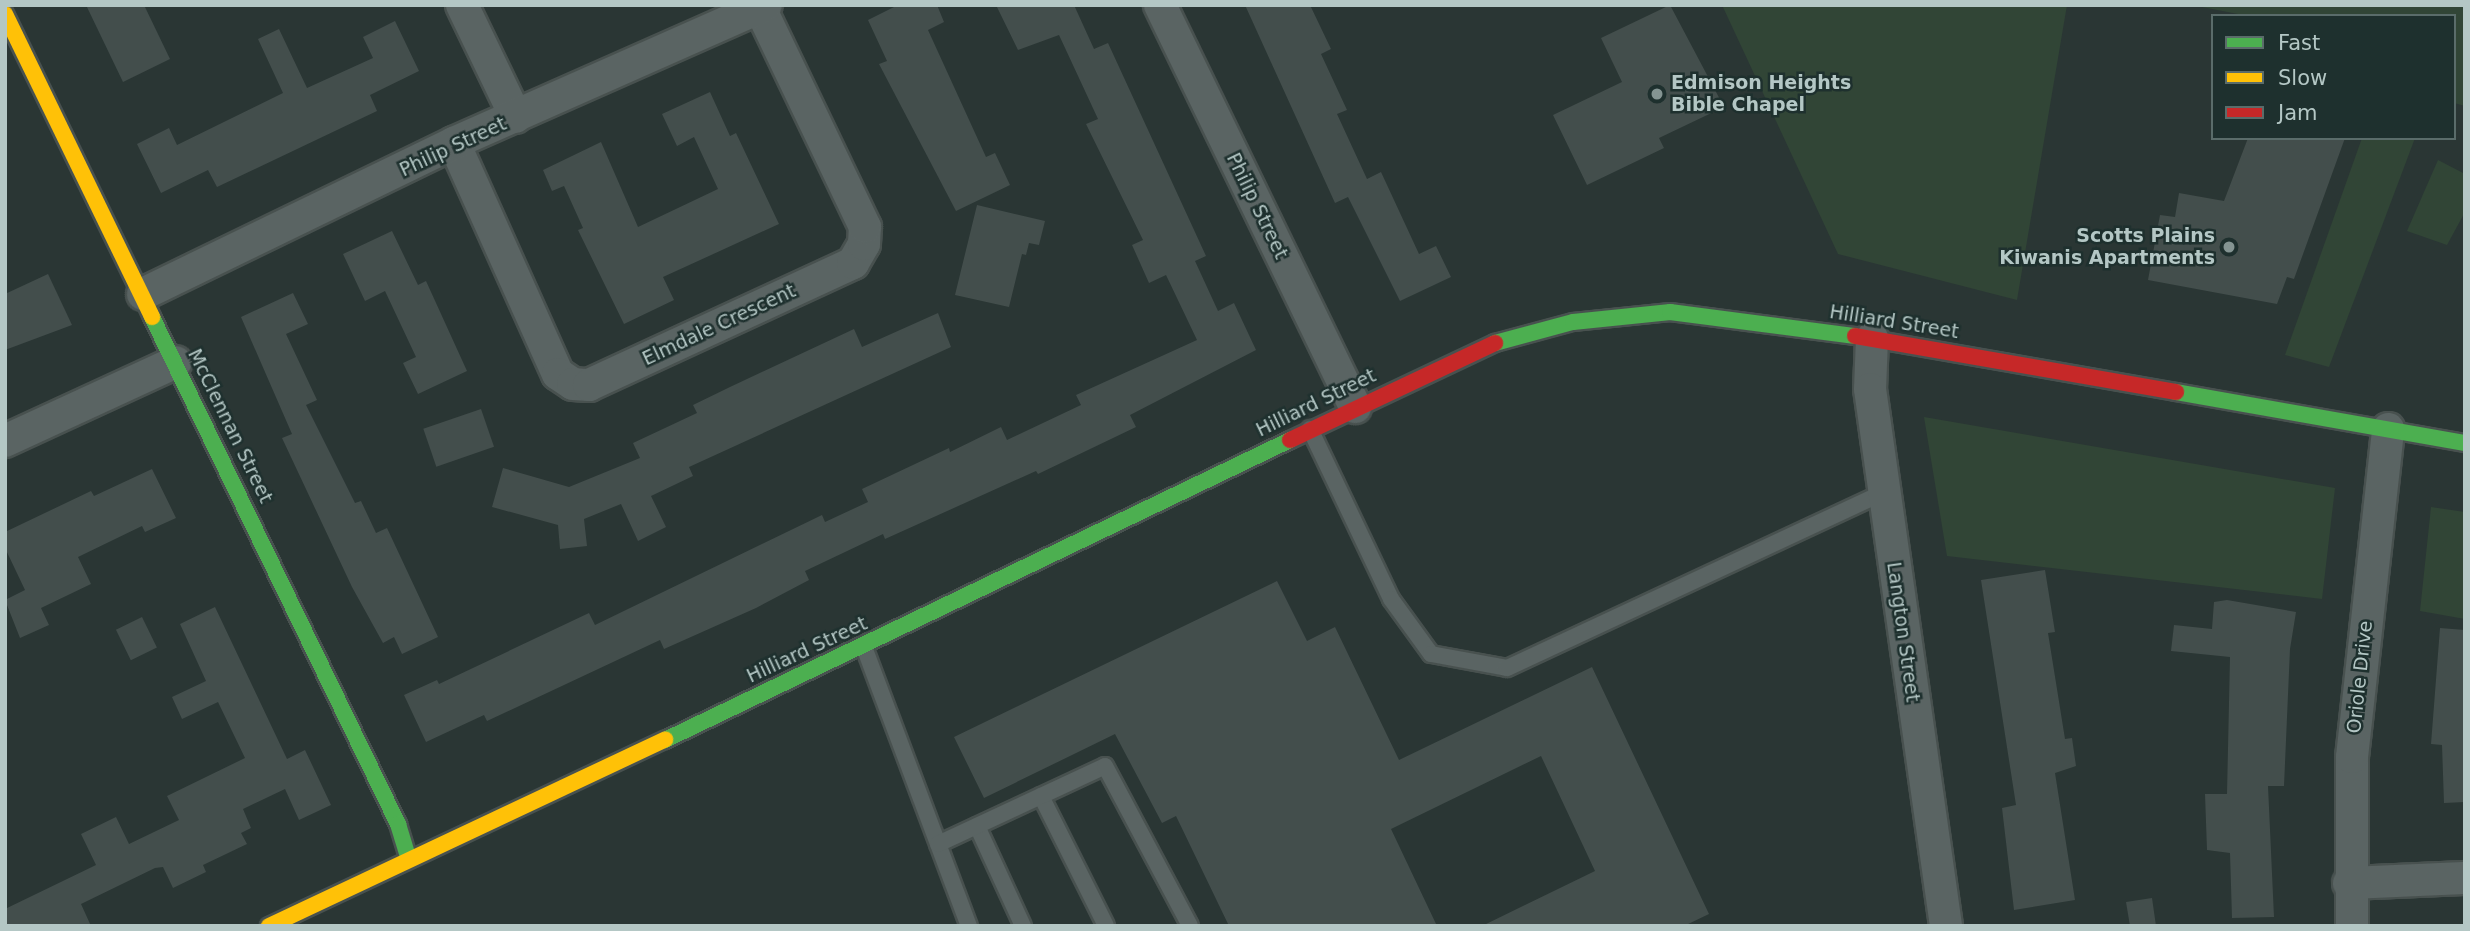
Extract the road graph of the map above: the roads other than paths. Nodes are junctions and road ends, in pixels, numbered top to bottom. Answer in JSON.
{"nodes":[{"id":1,"x":462,"y":5,"type":"edge"},
{"id":2,"x":1160,"y":5,"type":"edge"},
{"id":3,"x":763,"y":7,"type":"edge"},
{"id":4,"x":5,"y":14,"type":"edge"},
{"id":5,"x":13,"y":48,"type":"edge"},
{"id":6,"x":516,"y":117,"type":"junction"},
{"id":7,"x":454,"y":143,"type":"junction"},
{"id":8,"x":143,"y":294,"type":"junction"},
{"id":9,"x":1872,"y":338,"type":"junction"},
{"id":10,"x":176,"y":362,"type":"junction"},
{"id":11,"x":1355,"y":407,"type":"junction"},
{"id":12,"x":1310,"y":429,"type":"junction"},
{"id":13,"x":2388,"y":429,"type":"junction"},
{"id":14,"x":5,"y":441,"type":"edge"},
{"id":15,"x":2465,"y":443,"type":"edge"},
{"id":16,"x":1883,"y":493,"type":"junction"},
{"id":17,"x":864,"y":647,"type":"junction"},
{"id":18,"x":1041,"y":796,"type":"junction"},
{"id":19,"x":977,"y":826,"type":"junction"},
{"id":20,"x":938,"y":844,"type":"junction"},
{"id":21,"x":409,"y":859,"type":"junction"},
{"id":22,"x":2465,"y":878,"type":"edge"},
{"id":23,"x":2349,"y":883,"type":"junction"},
{"id":24,"x":269,"y":926,"type":"edge"},
{"id":25,"x":969,"y":926,"type":"edge"},
{"id":26,"x":1023,"y":926,"type":"edge"},
{"id":27,"x":1106,"y":926,"type":"edge"},
{"id":28,"x":1190,"y":926,"type":"edge"},
{"id":29,"x":1946,"y":926,"type":"edge"},
{"id":30,"x":2352,"y":926,"type":"edge"}],
"edges":[{"from":1,"to":6,"type":"street"},
{"from":2,"to":11,"type":"street","name":"Philip Street"},
{"from":3,"to":6,"type":"street","name":"Philip Street"},
{"from":3,"to":7,"type":"street","name":"Elmdale Crescent"},
{"from":4,"to":5,"type":"street","name":"McClennan Street"},
{"from":5,"to":8,"type":"street","name":"McClennan Street"},
{"from":6,"to":7,"type":"street","name":"Philip Street"},
{"from":7,"to":8,"type":"street","name":"Philip Street"},
{"from":8,"to":10,"type":"street","name":"McClennan Street"},
{"from":9,"to":11,"type":"street","name":"Hilliard Street"},
{"from":9,"to":13,"type":"street","name":"Hilliard Street"},
{"from":9,"to":16,"type":"street","name":"Langton Street"},
{"from":10,"to":14,"type":"street"},
{"from":10,"to":21,"type":"street","name":"McClennan Street"},
{"from":11,"to":12,"type":"street","name":"Hilliard Street"},
{"from":12,"to":16,"type":"lane"},
{"from":12,"to":17,"type":"street","name":"Hilliard Street"},
{"from":13,"to":15,"type":"street","name":"Hilliard Street"},
{"from":13,"to":23,"type":"street","name":"Oriole Drive"},
{"from":16,"to":29,"type":"street","name":"Langton Street"},
{"from":17,"to":20,"type":"lane"},
{"from":17,"to":21,"type":"street","name":"Hilliard Street"},
{"from":18,"to":19,"type":"lane"},
{"from":18,"to":27,"type":"lane"},
{"from":18,"to":28,"type":"lane"},
{"from":19,"to":20,"type":"lane"},
{"from":19,"to":26,"type":"lane"},
{"from":20,"to":25,"type":"lane"},
{"from":21,"to":24,"type":"street","name":"Hilliard Street"},
{"from":22,"to":23,"type":"street"},
{"from":23,"to":30,"type":"street","name":"Oriole Drive"}]}
